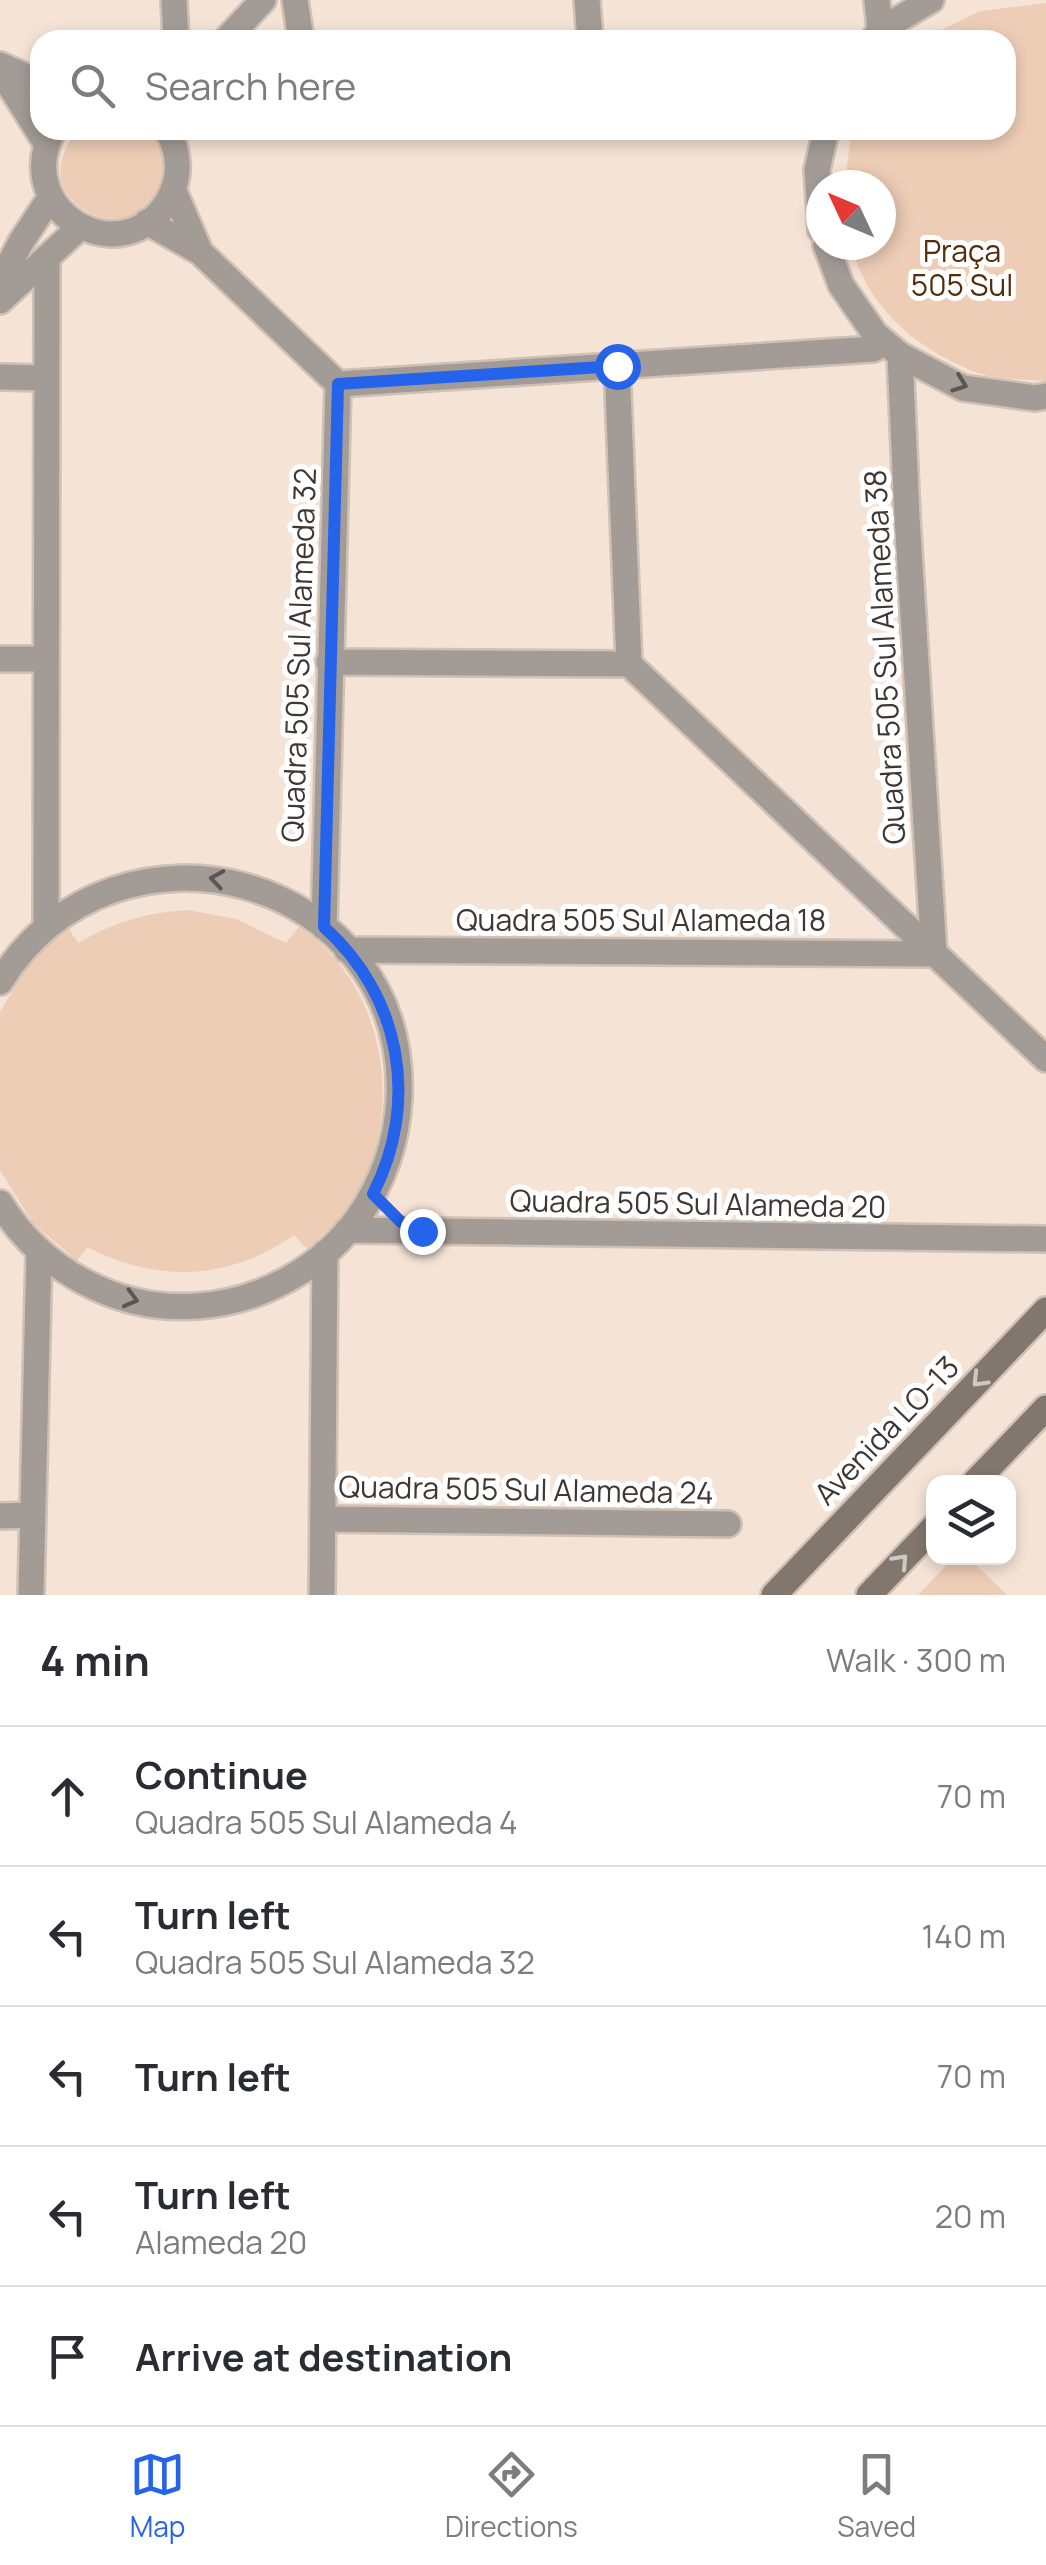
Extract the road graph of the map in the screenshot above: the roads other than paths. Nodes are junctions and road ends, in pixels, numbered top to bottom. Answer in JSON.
{"nodes":[{"id":1,"x":174,"y":0,"type":"edge"},
{"id":2,"x":263,"y":0,"type":"edge"},
{"id":3,"x":295,"y":0,"type":"edge"},
{"id":4,"x":587,"y":0,"type":"edge"},
{"id":5,"x":877,"y":0,"type":"edge"},
{"id":6,"x":931,"y":0,"type":"edge"},
{"id":7,"x":176,"y":30,"type":"edge"},
{"id":8,"x":235,"y":30,"type":"edge"},
{"id":9,"x":300,"y":30,"type":"edge"},
{"id":10,"x":589,"y":30,"type":"edge"},
{"id":11,"x":877,"y":30,"type":"edge"},
{"id":12,"x":885,"y":30,"type":"edge"},
{"id":13,"x":0,"y":68,"type":"edge"},
{"id":14,"x":30,"y":79,"type":"edge"},
{"id":15,"x":30,"y":109,"type":"edge"},
{"id":16,"x":49,"y":140,"type":"edge"},
{"id":17,"x":172,"y":140,"type":"edge"},
{"id":18,"x":824,"y":140,"type":"edge"},
{"id":19,"x":817,"y":170,"type":"edge"},
{"id":20,"x":173,"y":189,"type":"junction"},
{"id":21,"x":50,"y":198,"type":"junction"},
{"id":22,"x":147,"y":222,"type":"junction"},
{"id":23,"x":80,"y":227,"type":"junction"},
{"id":24,"x":10,"y":242,"type":"edge"},
{"id":25,"x":200,"y":252,"type":"junction"},
{"id":26,"x":47,"y":258,"type":"junction"},
{"id":27,"x":831,"y":260,"type":"edge"},
{"id":28,"x":0,"y":282,"type":"edge"},
{"id":29,"x":0,"y":301,"type":"edge"},
{"id":30,"x":875,"y":334,"type":"junction"},
{"id":31,"x":900,"y":355,"type":"junction"},
{"id":32,"x":617,"y":366,"type":"junction"},
{"id":33,"x":0,"y":377,"type":"edge"},
{"id":34,"x":46,"y":378,"type":"junction"},
{"id":35,"x":338,"y":384,"type":"junction"},
{"id":36,"x":1046,"y":396,"type":"edge"},
{"id":37,"x":0,"y":659,"type":"edge"},
{"id":38,"x":46,"y":659,"type":"junction"},
{"id":39,"x":329,"y":662,"type":"junction"},
{"id":40,"x":629,"y":664,"type":"junction"},
{"id":41,"x":325,"y":857,"type":"junction"},
{"id":42,"x":45,"y":868,"type":"junction"},
{"id":43,"x":276,"y":896,"type":"junction"},
{"id":44,"x":92,"y":898,"type":"junction"},
{"id":45,"x":324,"y":927,"type":"junction"},
{"id":46,"x":46,"y":928,"type":"junction"},
{"id":47,"x":347,"y":950,"type":"junction"},
{"id":48,"x":406,"y":950,"type":"junction"},
{"id":49,"x":11,"y":952,"type":"edge"},
{"id":50,"x":934,"y":954,"type":"junction"},
{"id":51,"x":0,"y":982,"type":"edge"},
{"id":52,"x":372,"y":985,"type":"junction"},
{"id":53,"x":1046,"y":1060,"type":"edge"},
{"id":54,"x":373,"y":1194,"type":"junction"},
{"id":55,"x":0,"y":1203,"type":"edge"},
{"id":56,"x":348,"y":1230,"type":"junction"},
{"id":57,"x":10,"y":1231,"type":"edge"},
{"id":58,"x":422,"y":1231,"type":"junction"},
{"id":59,"x":1046,"y":1240,"type":"edge"},
{"id":60,"x":39,"y":1250,"type":"junction"},
{"id":61,"x":325,"y":1253,"type":"junction"},
{"id":62,"x":76,"y":1278,"type":"junction"},
{"id":63,"x":280,"y":1284,"type":"junction"},
{"id":64,"x":1046,"y":1310,"type":"edge"},
{"id":65,"x":325,"y":1320,"type":"junction"},
{"id":66,"x":37,"y":1321,"type":"junction"},
{"id":67,"x":1046,"y":1408,"type":"edge"},
{"id":68,"x":982,"y":1475,"type":"edge"},
{"id":69,"x":0,"y":1516,"type":"edge"},
{"id":70,"x":32,"y":1516,"type":"junction"},
{"id":71,"x":322,"y":1519,"type":"junction"},
{"id":72,"x":728,"y":1524,"type":"dead end"},
{"id":73,"x":926,"y":1535,"type":"edge"},
{"id":74,"x":31,"y":1595,"type":"edge"},
{"id":75,"x":322,"y":1595,"type":"edge"},
{"id":76,"x":774,"y":1595,"type":"edge"},
{"id":77,"x":869,"y":1595,"type":"edge"}],
"edges":[{"from":1,"to":7,"type":"street"},
{"from":2,"to":8,"type":"street"},
{"from":3,"to":9,"type":"street"},
{"from":4,"to":10,"type":"street"},
{"from":5,"to":11,"type":"street"},
{"from":6,"to":12,"type":"street"},
{"from":13,"to":14,"type":"street"},
{"from":13,"to":15,"type":"street"},
{"from":16,"to":21,"type":"street"},
{"from":17,"to":20,"type":"street"},
{"from":18,"to":19,"type":"street"},
{"from":20,"to":22,"type":"street"},
{"from":20,"to":25,"type":"street"},
{"from":21,"to":23,"type":"street"},
{"from":21,"to":24,"type":"street"},
{"from":22,"to":23,"type":"street"},
{"from":22,"to":25,"type":"street"},
{"from":23,"to":26,"type":"street"},
{"from":24,"to":28,"type":"street"},
{"from":25,"to":35,"type":"street"},
{"from":26,"to":29,"type":"street"},
{"from":26,"to":34,"type":"street"},
{"from":27,"to":30,"type":"street"},
{"from":30,"to":31,"type":"street"},
{"from":30,"to":32,"type":"street"},
{"from":31,"to":36,"type":"street","one_way":true},
{"from":31,"to":50,"type":"street","name":"Quadra 505 Sul Alameda 38"},
{"from":32,"to":35,"type":"street"},
{"from":32,"to":40,"type":"street"},
{"from":33,"to":34,"type":"street"},
{"from":34,"to":38,"type":"street"},
{"from":35,"to":39,"type":"street","name":"Quadra 505 Sul Alameda 32"},
{"from":37,"to":38,"type":"street"},
{"from":38,"to":42,"type":"street"},
{"from":39,"to":40,"type":"street"},
{"from":39,"to":41,"type":"street","name":"Quadra 505 Sul Alameda 32"},
{"from":40,"to":50,"type":"street"},
{"from":41,"to":43,"type":"street"},
{"from":41,"to":45,"type":"street","name":"Quadra 505 Sul Alameda 32"},
{"from":42,"to":44,"type":"street"},
{"from":42,"to":46,"type":"street"},
{"from":43,"to":44,"type":"street","one_way":true},
{"from":43,"to":45,"type":"street"},
{"from":44,"to":46,"type":"street"},
{"from":45,"to":47,"type":"street"},
{"from":46,"to":49,"type":"street"},
{"from":47,"to":48,"type":"street","name":"Quadra 505 Sul Alameda 18"},
{"from":47,"to":52,"type":"street"},
{"from":48,"to":50,"type":"street","name":"Quadra 505 Sul Alameda 18"},
{"from":48,"to":52,"type":"street"},
{"from":49,"to":51,"type":"street"},
{"from":50,"to":53,"type":"street"},
{"from":52,"to":54,"type":"street"},
{"from":54,"to":56,"type":"street"},
{"from":54,"to":58,"type":"street"},
{"from":55,"to":57,"type":"street"},
{"from":56,"to":58,"type":"street","name":"Quadra 505 Sul Alameda 20"},
{"from":56,"to":61,"type":"street"},
{"from":57,"to":60,"type":"street"},
{"from":58,"to":59,"type":"street","name":"Quadra 505 Sul Alameda 20"},
{"from":60,"to":62,"type":"street"},
{"from":60,"to":66,"type":"street"},
{"from":61,"to":63,"type":"street"},
{"from":61,"to":65,"type":"street"},
{"from":62,"to":63,"type":"street","one_way":true},
{"from":62,"to":66,"type":"street"},
{"from":63,"to":65,"type":"street"},
{"from":64,"to":76,"type":"street","name":"Avenida LO-13","one_way":true},
{"from":65,"to":71,"type":"street"},
{"from":66,"to":70,"type":"street"},
{"from":67,"to":68,"type":"street"},
{"from":69,"to":70,"type":"street"},
{"from":70,"to":74,"type":"street"},
{"from":71,"to":72,"type":"street","name":"Quadra 505 Sul Alameda 24"},
{"from":71,"to":75,"type":"street"},
{"from":77,"to":73,"type":"street","one_way":true}]}
